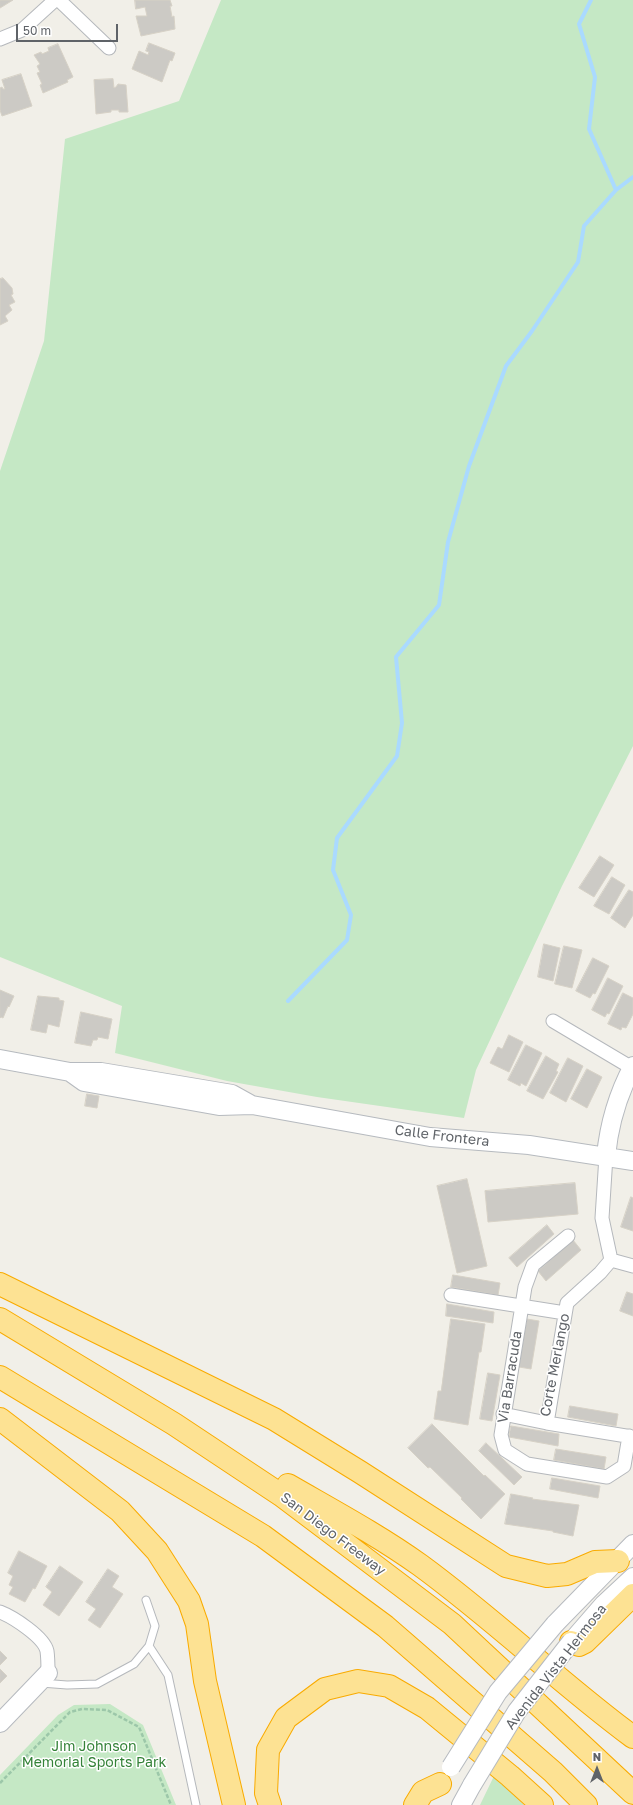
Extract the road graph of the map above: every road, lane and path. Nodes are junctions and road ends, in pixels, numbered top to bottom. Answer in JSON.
{"nodes":[{"id":1,"x":55,"y":0,"type":"edge"},
{"id":2,"x":59,"y":0,"type":"edge"},
{"id":3,"x":0,"y":39,"type":"edge"},
{"id":4,"x":109,"y":48,"type":"dead end"},
{"id":5,"x":553,"y":1021,"type":"dead end"},
{"id":6,"x":0,"y":1059,"type":"edge"},
{"id":7,"x":632,"y":1067,"type":"edge"},
{"id":8,"x":606,"y":1156,"type":"junction"},
{"id":9,"x":633,"y":1161,"type":"edge"},
{"id":10,"x":568,"y":1236,"type":"dead end"},
{"id":11,"x":611,"y":1260,"type":"junction"},
{"id":12,"x":633,"y":1266,"type":"edge"},
{"id":13,"x":0,"y":1284,"type":"edge"},
{"id":14,"x":451,"y":1295,"type":"dead end"},
{"id":15,"x":522,"y":1307,"type":"junction"},
{"id":16,"x":565,"y":1313,"type":"junction"},
{"id":17,"x":0,"y":1319,"type":"edge"},
{"id":18,"x":0,"y":1378,"type":"edge"},
{"id":19,"x":503,"y":1414,"type":"junction"},
{"id":20,"x":0,"y":1419,"type":"edge"},
{"id":21,"x":547,"y":1423,"type":"junction"},
{"id":22,"x":174,"y":1424,"type":"junction"},
{"id":23,"x":631,"y":1437,"type":"edge"},
{"id":24,"x":633,"y":1544,"type":"edge"},
{"id":25,"x":618,"y":1561,"type":"junction"},
{"id":26,"x":633,"y":1577,"type":"edge"},
{"id":27,"x":633,"y":1595,"type":"edge"},
{"id":28,"x":146,"y":1600,"type":"dead end"},
{"id":29,"x":0,"y":1612,"type":"edge"},
{"id":30,"x":571,"y":1642,"type":"junction"},
{"id":31,"x":149,"y":1646,"type":"junction"},
{"id":32,"x":43,"y":1678,"type":"junction"},
{"id":33,"x":0,"y":1723,"type":"edge"},
{"id":34,"x":633,"y":1737,"type":"edge"},
{"id":35,"x":445,"y":1776,"type":"junction"},
{"id":36,"x":0,"y":1783,"type":"edge"},
{"id":37,"x":633,"y":1794,"type":"edge"},
{"id":38,"x":171,"y":1805,"type":"edge"},
{"id":39,"x":196,"y":1805,"type":"edge"},
{"id":40,"x":234,"y":1805,"type":"edge"},
{"id":41,"x":270,"y":1805,"type":"edge"},
{"id":42,"x":415,"y":1805,"type":"edge"},
{"id":43,"x":428,"y":1805,"type":"edge"},
{"id":44,"x":461,"y":1805,"type":"edge"},
{"id":45,"x":542,"y":1805,"type":"edge"},
{"id":46,"x":586,"y":1805,"type":"edge"}],
"edges":[{"from":1,"to":3,"type":"street"},
{"from":2,"to":4,"type":"street"},
{"from":5,"to":7,"type":"street"},
{"from":6,"to":8,"type":"street","name":"Calle Frontera"},
{"from":7,"to":8,"type":"street"},
{"from":8,"to":9,"type":"street","name":"Calle Frontera"},
{"from":8,"to":11,"type":"street"},
{"from":10,"to":15,"type":"street","name":"Via Barracuda"},
{"from":11,"to":12,"type":"street"},
{"from":11,"to":16,"type":"street","name":"Corte Merlango"},
{"from":13,"to":25,"type":"highway"},
{"from":14,"to":15,"type":"street"},
{"from":15,"to":16,"type":"street"},
{"from":15,"to":19,"type":"street","name":"Via Barracuda"},
{"from":16,"to":21,"type":"street","name":"Corte Merlango"},
{"from":17,"to":22,"type":"highway","name":"San Diego Freeway"},
{"from":18,"to":46,"type":"highway"},
{"from":19,"to":21,"type":"street","name":"Corte Merlango"},
{"from":19,"to":23,"type":"street","name":"Via Barracuda"},
{"from":20,"to":40,"type":"highway"},
{"from":21,"to":23,"type":"street"},
{"from":22,"to":34,"type":"highway"},
{"from":22,"to":37,"type":"highway","name":"San Diego Freeway"},
{"from":24,"to":25,"type":"street","name":"Avenida Vista Hermosa"},
{"from":25,"to":35,"type":"street","name":"Avenida Vista Hermosa","bridge":true},
{"from":26,"to":30,"type":"street","name":"Avenida Vista Hermosa"},
{"from":27,"to":30,"type":"highway"},
{"from":28,"to":31,"type":"lane"},
{"from":29,"to":32,"type":"street"},
{"from":30,"to":44,"type":"street","name":"Avenida Vista Hermosa","bridge":true},
{"from":31,"to":32,"type":"lane"},
{"from":31,"to":39,"type":"lane"},
{"from":32,"to":33,"type":"street"},
{"from":35,"to":42,"type":"highway"},
{"from":35,"to":43,"type":"street","name":"Avenida Vista Hermosa"},
{"from":36,"to":38,"type":"path"},
{"from":41,"to":45,"type":"highway"}]}
